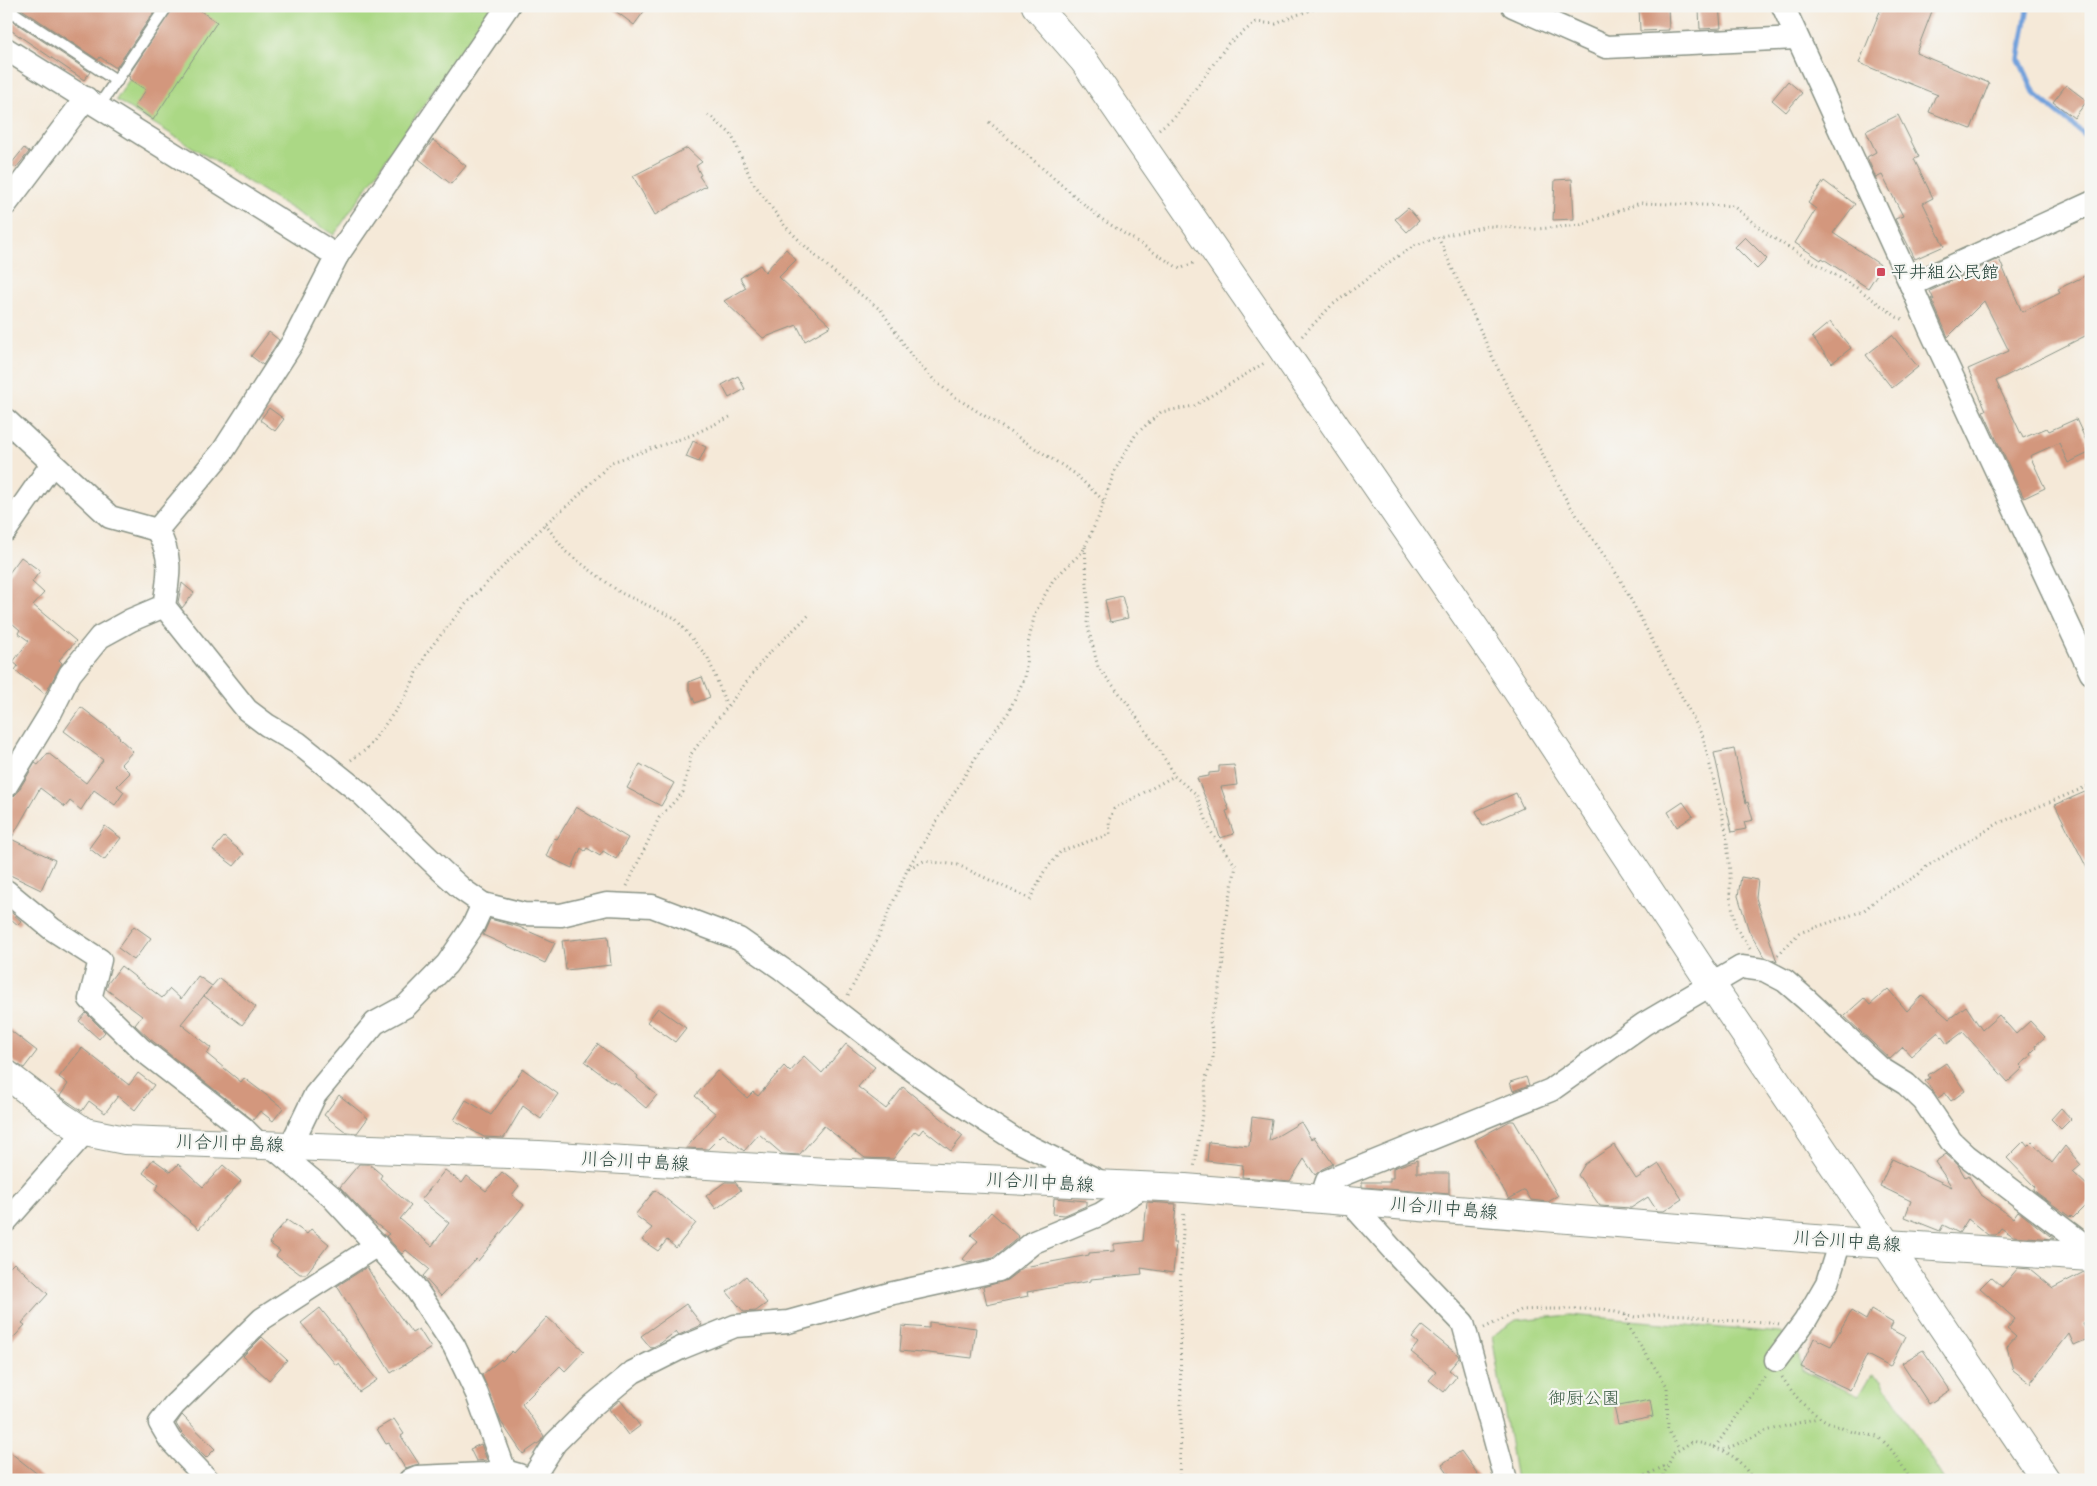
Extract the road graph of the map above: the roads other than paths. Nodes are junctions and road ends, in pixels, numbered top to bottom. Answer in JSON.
{"nodes":[{"id":1,"x":167,"y":6,"type":"edge"},
{"id":2,"x":508,"y":6,"type":"edge"},
{"id":3,"x":1036,"y":6,"type":"edge"},
{"id":4,"x":1513,"y":6,"type":"edge"},
{"id":5,"x":1783,"y":6,"type":"edge"},
{"id":6,"x":12,"y":12,"type":"dead end"},
{"id":7,"x":1796,"y":38,"type":"junction"},
{"id":8,"x":6,"y":49,"type":"edge"},
{"id":9,"x":117,"y":81,"type":"junction"},
{"id":10,"x":92,"y":102,"type":"junction"},
{"id":11,"x":2091,"y":203,"type":"edge"},
{"id":12,"x":6,"y":204,"type":"edge"},
{"id":13,"x":337,"y":256,"type":"junction"},
{"id":14,"x":1912,"y":284,"type":"junction"},
{"id":15,"x":6,"y":420,"type":"edge"},
{"id":16,"x":52,"y":464,"type":"junction"},
{"id":17,"x":6,"y":530,"type":"edge"},
{"id":18,"x":157,"y":530,"type":"junction"},
{"id":19,"x":164,"y":606,"type":"junction"},
{"id":20,"x":2091,"y":673,"type":"edge"},
{"id":21,"x":6,"y":786,"type":"edge"},
{"id":22,"x":6,"y":891,"type":"edge"},
{"id":23,"x":483,"y":904,"type":"junction"},
{"id":24,"x":1711,"y":984,"type":"junction"},
{"id":25,"x":6,"y":1074,"type":"edge"},
{"id":26,"x":85,"y":1132,"type":"junction"},
{"id":27,"x":273,"y":1144,"type":"junction"},
{"id":28,"x":1108,"y":1185,"type":"junction"},
{"id":29,"x":1144,"y":1186,"type":"junction"},
{"id":30,"x":1321,"y":1198,"type":"junction"},
{"id":31,"x":1348,"y":1200,"type":"junction"},
{"id":32,"x":6,"y":1221,"type":"edge"},
{"id":33,"x":1840,"y":1241,"type":"junction"},
{"id":34,"x":1886,"y":1244,"type":"junction"},
{"id":35,"x":377,"y":1245,"type":"junction"},
{"id":36,"x":2091,"y":1250,"type":"edge"},
{"id":37,"x":2091,"y":1257,"type":"edge"},
{"id":38,"x":1776,"y":1360,"type":"road end"},
{"id":39,"x":505,"y":1471,"type":"junction"},
{"id":40,"x":208,"y":1480,"type":"edge"},
{"id":41,"x":410,"y":1480,"type":"edge"},
{"id":42,"x":531,"y":1480,"type":"edge"},
{"id":43,"x":1506,"y":1480,"type":"edge"},
{"id":44,"x":2046,"y":1480,"type":"edge"}],
"edges":[{"from":1,"to":9,"type":"lane"},
{"from":2,"to":13,"type":"street"},
{"from":3,"to":24,"type":"main road"},
{"from":4,"to":7,"type":"street"},
{"from":5,"to":7,"type":"street"},
{"from":6,"to":9,"type":"lane"},
{"from":7,"to":14,"type":"street"},
{"from":8,"to":10,"type":"street"},
{"from":9,"to":10,"type":"lane"},
{"from":10,"to":12,"type":"street"},
{"from":10,"to":13,"type":"street"},
{"from":11,"to":14,"type":"street"},
{"from":13,"to":18,"type":"street"},
{"from":14,"to":20,"type":"street"},
{"from":15,"to":16,"type":"street"},
{"from":16,"to":17,"type":"street"},
{"from":16,"to":18,"type":"street"},
{"from":18,"to":19,"type":"street"},
{"from":19,"to":21,"type":"street"},
{"from":19,"to":23,"type":"street"},
{"from":22,"to":27,"type":"street"},
{"from":23,"to":27,"type":"street"},
{"from":23,"to":28,"type":"street"},
{"from":24,"to":30,"type":"street"},
{"from":24,"to":34,"type":"main road"},
{"from":24,"to":36,"type":"street"},
{"from":25,"to":26,"type":"main road","name":"川合川中島線"},
{"from":26,"to":27,"type":"main road","name":"川合川中島線"},
{"from":26,"to":32,"type":"street"},
{"from":27,"to":28,"type":"main road","name":"川合川中島線"},
{"from":27,"to":35,"type":"street"},
{"from":28,"to":29,"type":"main road","name":"川合川中島線"},
{"from":29,"to":30,"type":"main road","name":"川合川中島線"},
{"from":29,"to":42,"type":"street"},
{"from":30,"to":31,"type":"main road","name":"川合川中島線"},
{"from":31,"to":33,"type":"main road","name":"川合川中島線"},
{"from":31,"to":43,"type":"street"},
{"from":33,"to":34,"type":"main road","name":"川合川中島線"},
{"from":33,"to":38,"type":"street"},
{"from":34,"to":37,"type":"main road","name":"川合川中島線"},
{"from":34,"to":44,"type":"main road"},
{"from":35,"to":39,"type":"street"},
{"from":35,"to":40,"type":"street"},
{"from":39,"to":41,"type":"street"},
{"from":39,"to":42,"type":"street"}]}
